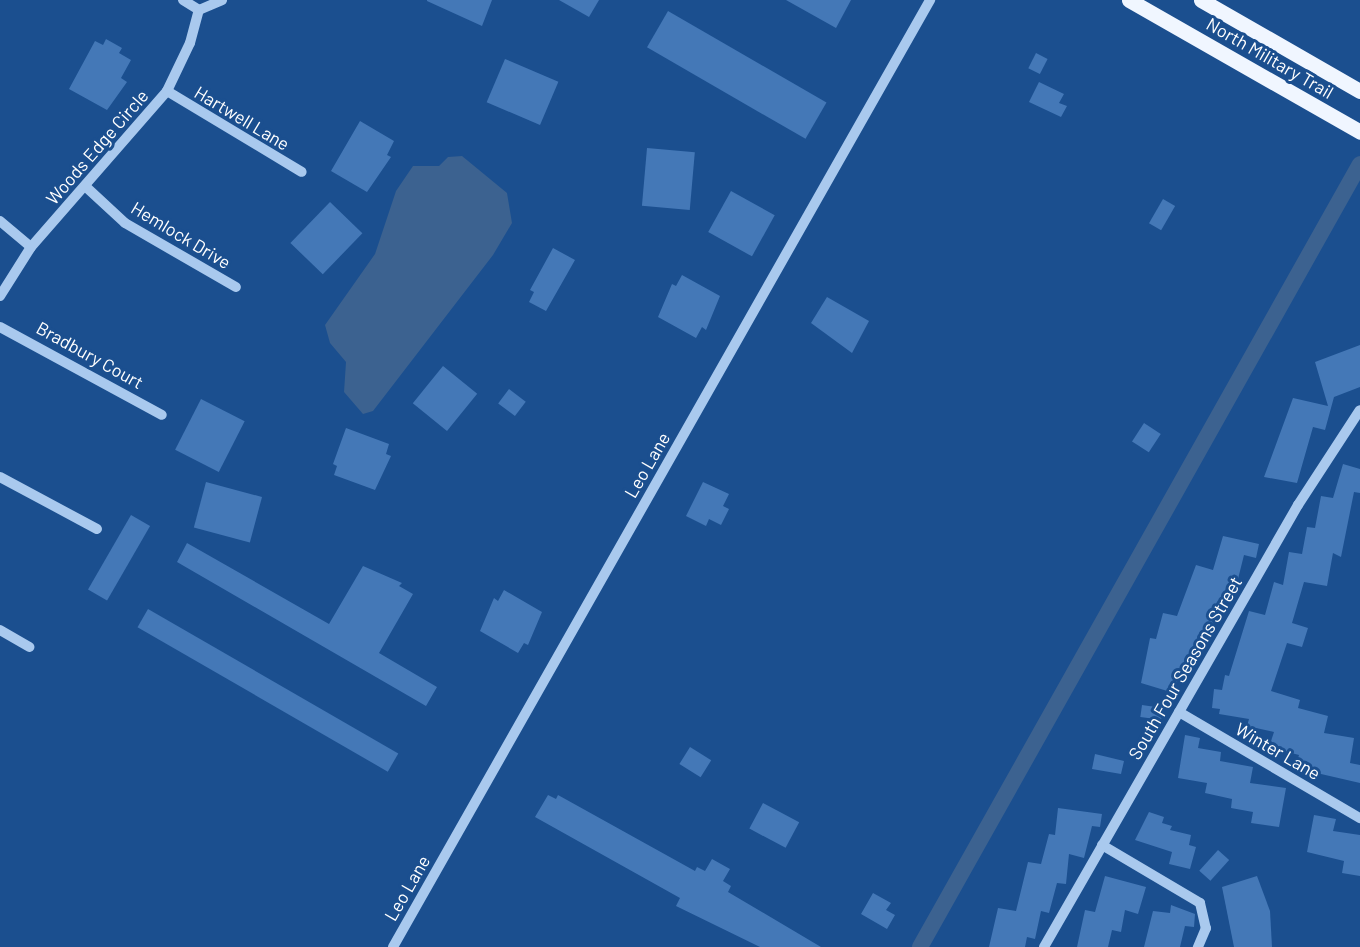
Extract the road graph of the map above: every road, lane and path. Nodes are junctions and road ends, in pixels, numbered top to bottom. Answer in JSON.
{"nodes":[{"id":1,"x":183,"y":0,"type":"edge"},
{"id":2,"x":222,"y":0,"type":"edge"},
{"id":3,"x":930,"y":0,"type":"edge"},
{"id":4,"x":1129,"y":0,"type":"edge"},
{"id":5,"x":1201,"y":0,"type":"edge"},
{"id":6,"x":199,"y":10,"type":"junction"},
{"id":7,"x":167,"y":91,"type":"junction"},
{"id":8,"x":1360,"y":91,"type":"edge"},
{"id":9,"x":1360,"y":132,"type":"edge"},
{"id":10,"x":302,"y":172,"type":"dead end"},
{"id":11,"x":85,"y":186,"type":"junction"},
{"id":12,"x":0,"y":222,"type":"edge"},
{"id":13,"x":31,"y":247,"type":"junction"},
{"id":14,"x":236,"y":287,"type":"dead end"},
{"id":15,"x":0,"y":296,"type":"edge"},
{"id":16,"x":0,"y":327,"type":"edge"},
{"id":17,"x":1360,"y":410,"type":"edge"},
{"id":18,"x":162,"y":415,"type":"dead end"},
{"id":19,"x":0,"y":477,"type":"edge"},
{"id":20,"x":97,"y":529,"type":"dead end"},
{"id":21,"x":0,"y":630,"type":"edge"},
{"id":22,"x":29,"y":647,"type":"dead end"},
{"id":23,"x":1179,"y":712,"type":"junction"},
{"id":24,"x":1360,"y":818,"type":"edge"},
{"id":25,"x":1102,"y":845,"type":"junction"},
{"id":26,"x":393,"y":947,"type":"edge"},
{"id":27,"x":1044,"y":947,"type":"edge"},
{"id":28,"x":1198,"y":947,"type":"edge"}],
"edges":[{"from":1,"to":6,"type":"street"},
{"from":2,"to":6,"type":"street"},
{"from":3,"to":26,"type":"street","name":"Leo Lane"},
{"from":4,"to":9,"type":"main road","name":"North Military Trail"},
{"from":5,"to":8,"type":"main road","name":"North Military Trail"},
{"from":6,"to":7,"type":"street","name":"Woods Edge Circle"},
{"from":7,"to":10,"type":"street","name":"Hartwell Lane"},
{"from":7,"to":11,"type":"street","name":"Woods Edge Circle"},
{"from":11,"to":13,"type":"street","name":"Woods Edge Circle"},
{"from":11,"to":14,"type":"street","name":"Hemlock Drive"},
{"from":12,"to":13,"type":"street"},
{"from":13,"to":15,"type":"street","name":"Woods Edge Circle"},
{"from":16,"to":18,"type":"street","name":"Bradbury Court"},
{"from":17,"to":23,"type":"street","name":"South Four Seasons Street"},
{"from":19,"to":20,"type":"street"},
{"from":21,"to":22,"type":"street"},
{"from":23,"to":24,"type":"street","name":"Winter Lane"},
{"from":23,"to":25,"type":"street","name":"South Four Seasons Street"},
{"from":25,"to":27,"type":"street","name":"South Four Seasons Street"},
{"from":25,"to":28,"type":"street"}]}
